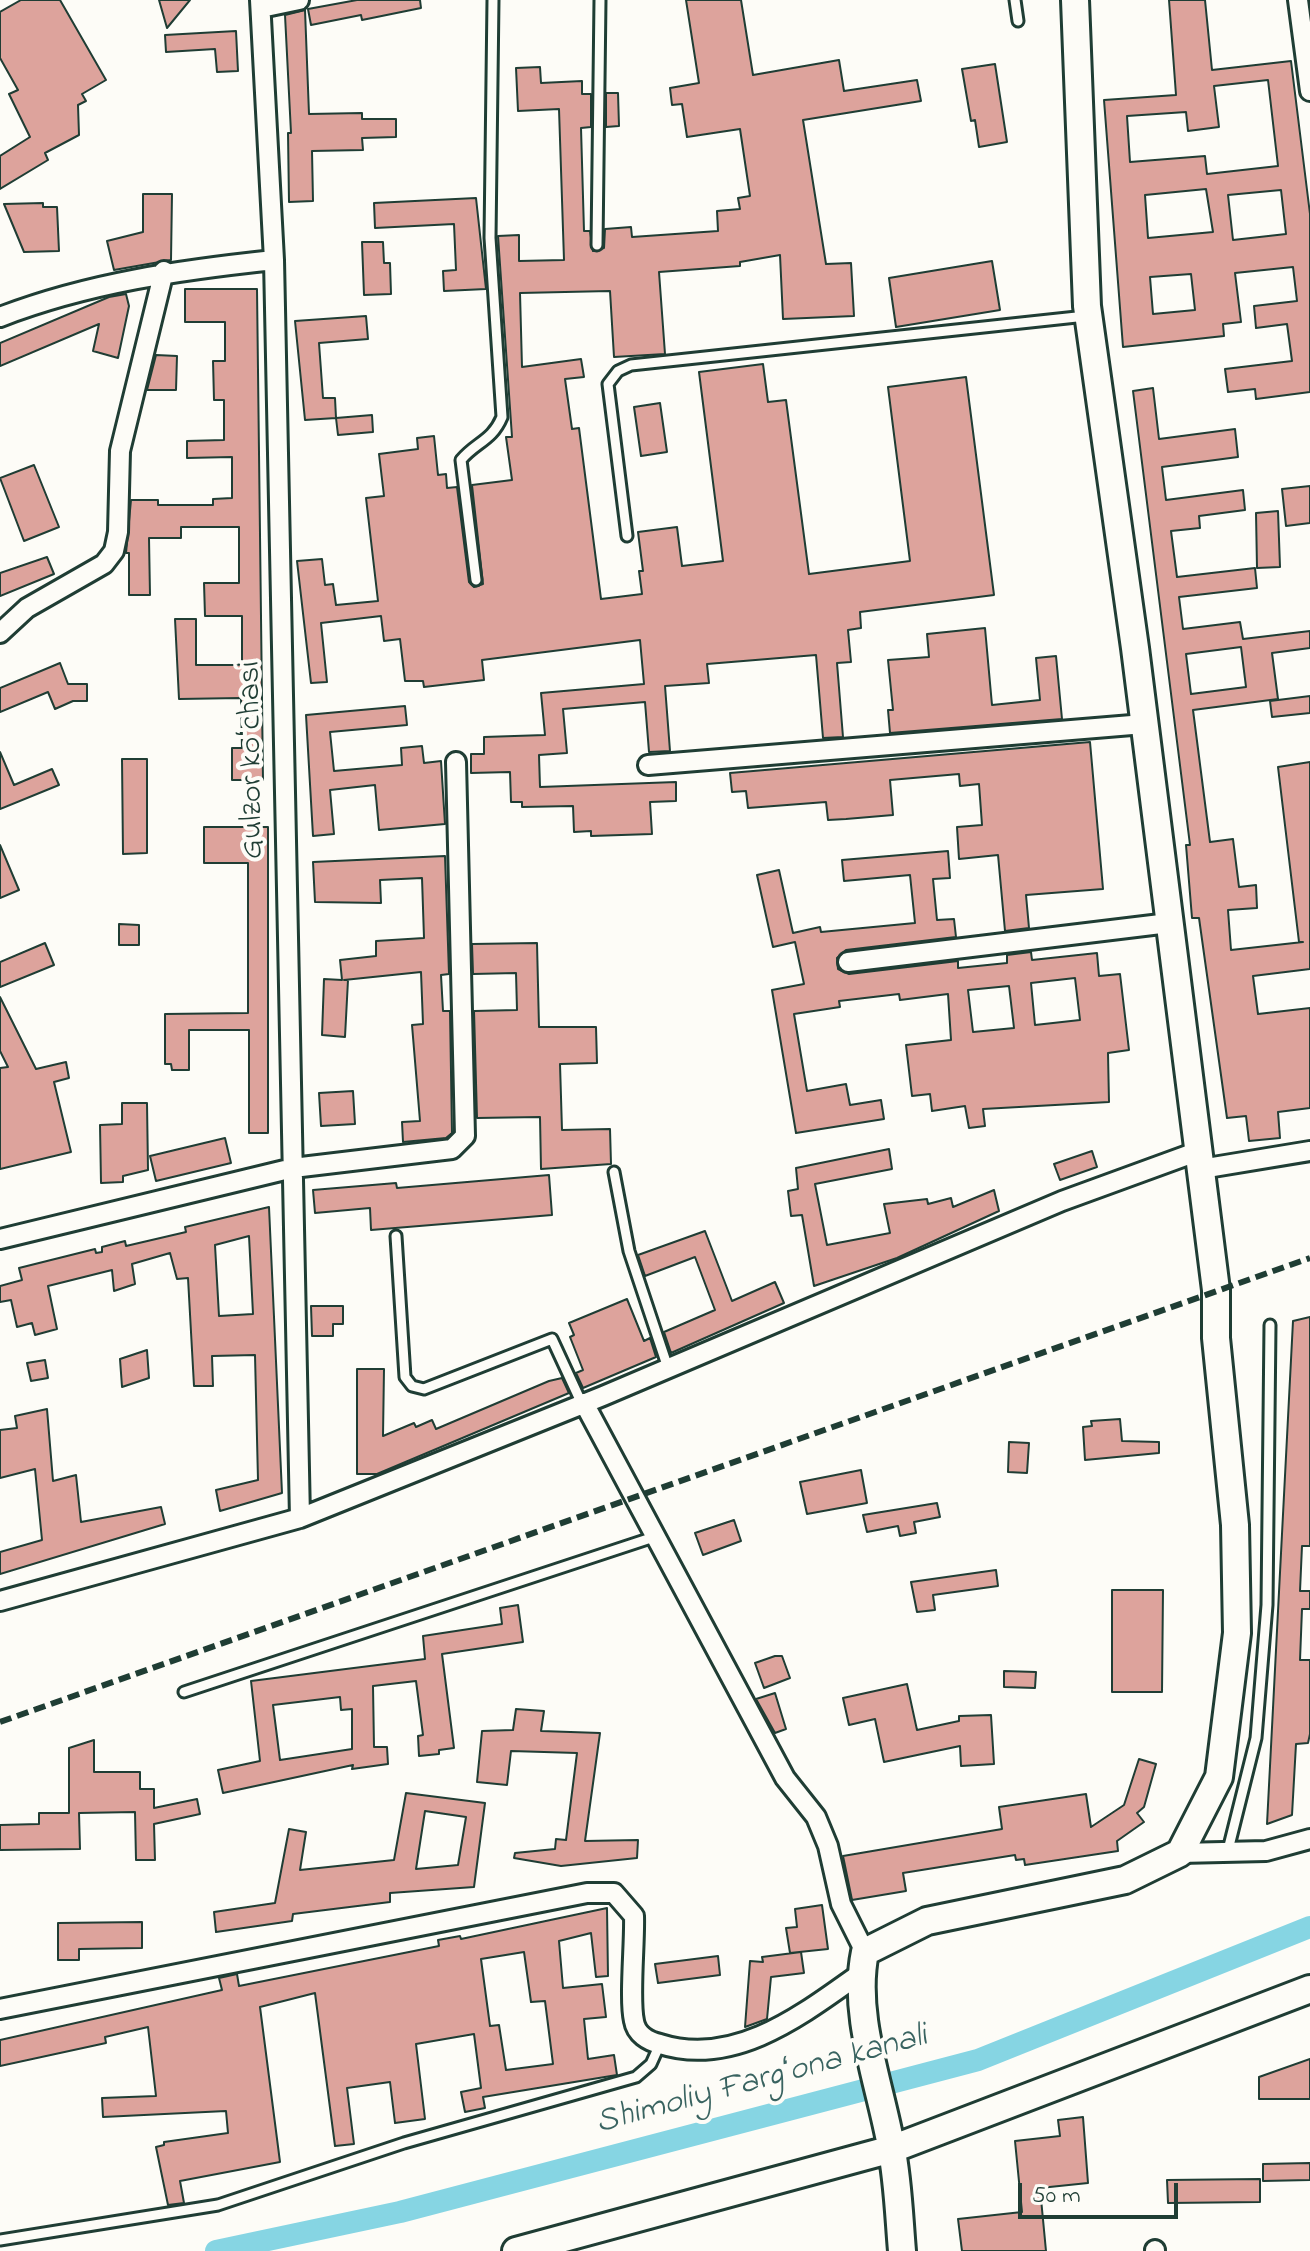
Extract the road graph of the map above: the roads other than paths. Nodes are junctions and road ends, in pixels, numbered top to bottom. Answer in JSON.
{"nodes":[{"id":1,"x":299,"y":0,"type":"edge"},
{"id":2,"x":493,"y":0,"type":"edge"},
{"id":3,"x":600,"y":0,"type":"edge"},
{"id":4,"x":1015,"y":0,"type":"edge"},
{"id":5,"x":1075,"y":0,"type":"edge"},
{"id":6,"x":1298,"y":0,"type":"edge"},
{"id":7,"x":261,"y":4,"type":"edge"},
{"id":8,"x":1018,"y":21,"type":"dead end"},
{"id":9,"x":1306,"y":34,"type":"edge"},
{"id":10,"x":1310,"y":91,"type":"edge"},
{"id":11,"x":597,"y":245,"type":"dead end"},
{"id":12,"x":274,"y":260,"type":"junction"},
{"id":13,"x":164,"y":271,"type":"junction"},
{"id":14,"x":1089,"y":316,"type":"junction"},
{"id":15,"x":0,"y":317,"type":"edge"},
{"id":16,"x":627,"y":536,"type":"dead end"},
{"id":17,"x":476,"y":580,"type":"dead end"},
{"id":18,"x":0,"y":633,"type":"edge"},
{"id":19,"x":1144,"y":724,"type":"junction"},
{"id":20,"x":456,"y":762,"type":"dead end"},
{"id":21,"x":648,"y":765,"type":"dead end"},
{"id":22,"x":1169,"y":923,"type":"junction"},
{"id":23,"x":848,"y":962,"type":"dead end"},
{"id":24,"x":1310,"y":1151,"type":"edge"},
{"id":25,"x":1200,"y":1160,"type":"junction"},
{"id":26,"x":293,"y":1168,"type":"junction"},
{"id":27,"x":614,"y":1172,"type":"dead end"},
{"id":28,"x":396,"y":1236,"type":"dead end"},
{"id":29,"x":0,"y":1239,"type":"edge"},
{"id":30,"x":1270,"y":1325,"type":"dead end"},
{"id":31,"x":668,"y":1368,"type":"junction"},
{"id":32,"x":583,"y":1404,"type":"junction"},
{"id":33,"x":300,"y":1518,"type":"junction"},
{"id":34,"x":657,"y":1536,"type":"junction"},
{"id":35,"x":0,"y":1601,"type":"edge"},
{"id":36,"x":184,"y":1692,"type":"dead end"},
{"id":37,"x":1310,"y":1839,"type":"edge"},
{"id":38,"x":1228,"y":1850,"type":"junction"},
{"id":39,"x":1180,"y":1853,"type":"junction"},
{"id":40,"x":863,"y":1962,"type":"junction"},
{"id":41,"x":1310,"y":1989,"type":"edge"},
{"id":42,"x":0,"y":2009,"type":"edge"},
{"id":43,"x":660,"y":2044,"type":"junction"},
{"id":44,"x":892,"y":2149,"type":"junction"},
{"id":45,"x":0,"y":2240,"type":"edge"},
{"id":46,"x":516,"y":2251,"type":"edge"},
{"id":47,"x":902,"y":2251,"type":"edge"}],
"edges":[{"from":1,"to":7,"type":"street"},
{"from":2,"to":17,"type":"lane"},
{"from":3,"to":11,"type":"lane"},
{"from":4,"to":8,"type":"lane"},
{"from":5,"to":14,"type":"main road"},
{"from":6,"to":9,"type":"street"},
{"from":7,"to":12,"type":"street","name":"Gulzor koʻchasi"},
{"from":9,"to":10,"type":"street"},
{"from":12,"to":13,"type":"street"},
{"from":12,"to":26,"type":"street","name":"Gulzor koʻchasi"},
{"from":13,"to":15,"type":"street"},
{"from":13,"to":18,"type":"street"},
{"from":14,"to":16,"type":"lane"},
{"from":14,"to":19,"type":"main road"},
{"from":19,"to":21,"type":"street"},
{"from":19,"to":22,"type":"main road"},
{"from":20,"to":26,"type":"street"},
{"from":22,"to":23,"type":"street"},
{"from":22,"to":25,"type":"main road"},
{"from":24,"to":25,"type":"street"},
{"from":25,"to":31,"type":"street"},
{"from":25,"to":39,"type":"main road"},
{"from":26,"to":29,"type":"street"},
{"from":26,"to":33,"type":"street","name":"Gulzor koʻchasi"},
{"from":27,"to":31,"type":"lane"},
{"from":28,"to":32,"type":"lane"},
{"from":30,"to":38,"type":"lane"},
{"from":31,"to":32,"type":"street"},
{"from":32,"to":33,"type":"street"},
{"from":32,"to":34,"type":"street"},
{"from":33,"to":35,"type":"street"},
{"from":34,"to":36,"type":"lane"},
{"from":34,"to":40,"type":"street"},
{"from":37,"to":38,"type":"street"},
{"from":38,"to":39,"type":"street"},
{"from":39,"to":40,"type":"main road"},
{"from":40,"to":43,"type":"street"},
{"from":40,"to":44,"type":"main road"},
{"from":41,"to":44,"type":"main road"},
{"from":42,"to":43,"type":"street"},
{"from":43,"to":45,"type":"lane"},
{"from":44,"to":46,"type":"main road"},
{"from":44,"to":47,"type":"main road"}]}
